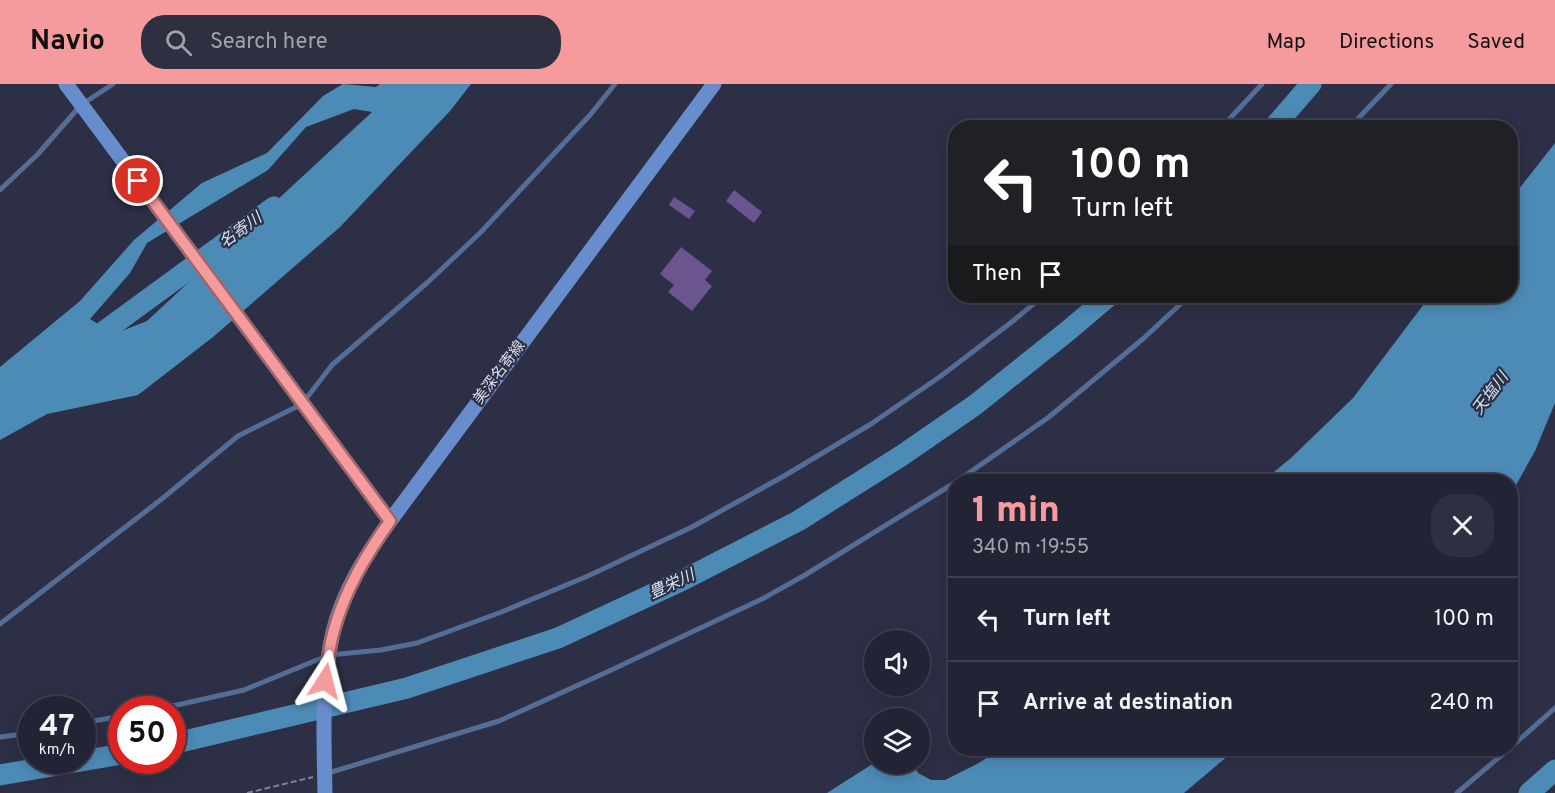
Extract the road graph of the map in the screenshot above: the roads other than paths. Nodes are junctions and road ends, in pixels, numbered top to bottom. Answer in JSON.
{"nodes":[{"id":1,"x":66,"y":84,"type":"edge"},
{"id":2,"x":113,"y":84,"type":"edge"},
{"id":3,"x":615,"y":84,"type":"edge"},
{"id":4,"x":714,"y":84,"type":"edge"},
{"id":5,"x":1262,"y":84,"type":"edge"},
{"id":6,"x":1391,"y":84,"type":"edge"},
{"id":7,"x":81,"y":105,"type":"junction"},
{"id":8,"x":1228,"y":120,"type":"edge"},
{"id":9,"x":1357,"y":120,"type":"edge"},
{"id":10,"x":0,"y":190,"type":"edge"},
{"id":11,"x":1035,"y":303,"type":"edge"},
{"id":12,"x":1182,"y":303,"type":"edge"},
{"id":13,"x":302,"y":404,"type":"junction"},
{"id":14,"x":967,"y":474,"type":"edge"},
{"id":15,"x":948,"y":487,"type":"edge"},
{"id":16,"x":390,"y":521,"type":"junction"},
{"id":17,"x":0,"y":624,"type":"edge"},
{"id":18,"x":329,"y":655,"type":"junction"},
{"id":19,"x":186,"y":703,"type":"edge"},
{"id":20,"x":1555,"y":708,"type":"edge"},
{"id":21,"x":18,"y":735,"type":"edge"},
{"id":22,"x":0,"y":737,"type":"edge"},
{"id":23,"x":1518,"y":741,"type":"edge"},
{"id":24,"x":1501,"y":756,"type":"edge"},
{"id":25,"x":325,"y":780,"type":"edge"},
{"id":26,"x":1457,"y":793,"type":"edge"}],
"edges":[{"from":1,"to":7,"type":"main road"},
{"from":2,"to":7,"type":"lane"},
{"from":3,"to":13,"type":"lane"},
{"from":4,"to":16,"type":"main road","name":"美深名寄線"},
{"from":5,"to":8,"type":"lane"},
{"from":6,"to":9,"type":"lane"},
{"from":7,"to":10,"type":"lane"},
{"from":7,"to":13,"type":"main road"},
{"from":11,"to":18,"type":"lane"},
{"from":12,"to":14,"type":"lane"},
{"from":13,"to":16,"type":"main road"},
{"from":13,"to":17,"type":"lane"},
{"from":15,"to":25,"type":"lane"},
{"from":16,"to":18,"type":"main road","name":"美深名寄線"},
{"from":18,"to":19,"type":"lane"},
{"from":18,"to":25,"type":"main road","name":"美深名寄線"},
{"from":20,"to":23,"type":"lane"},
{"from":21,"to":22,"type":"lane"},
{"from":24,"to":26,"type":"lane"}]}
